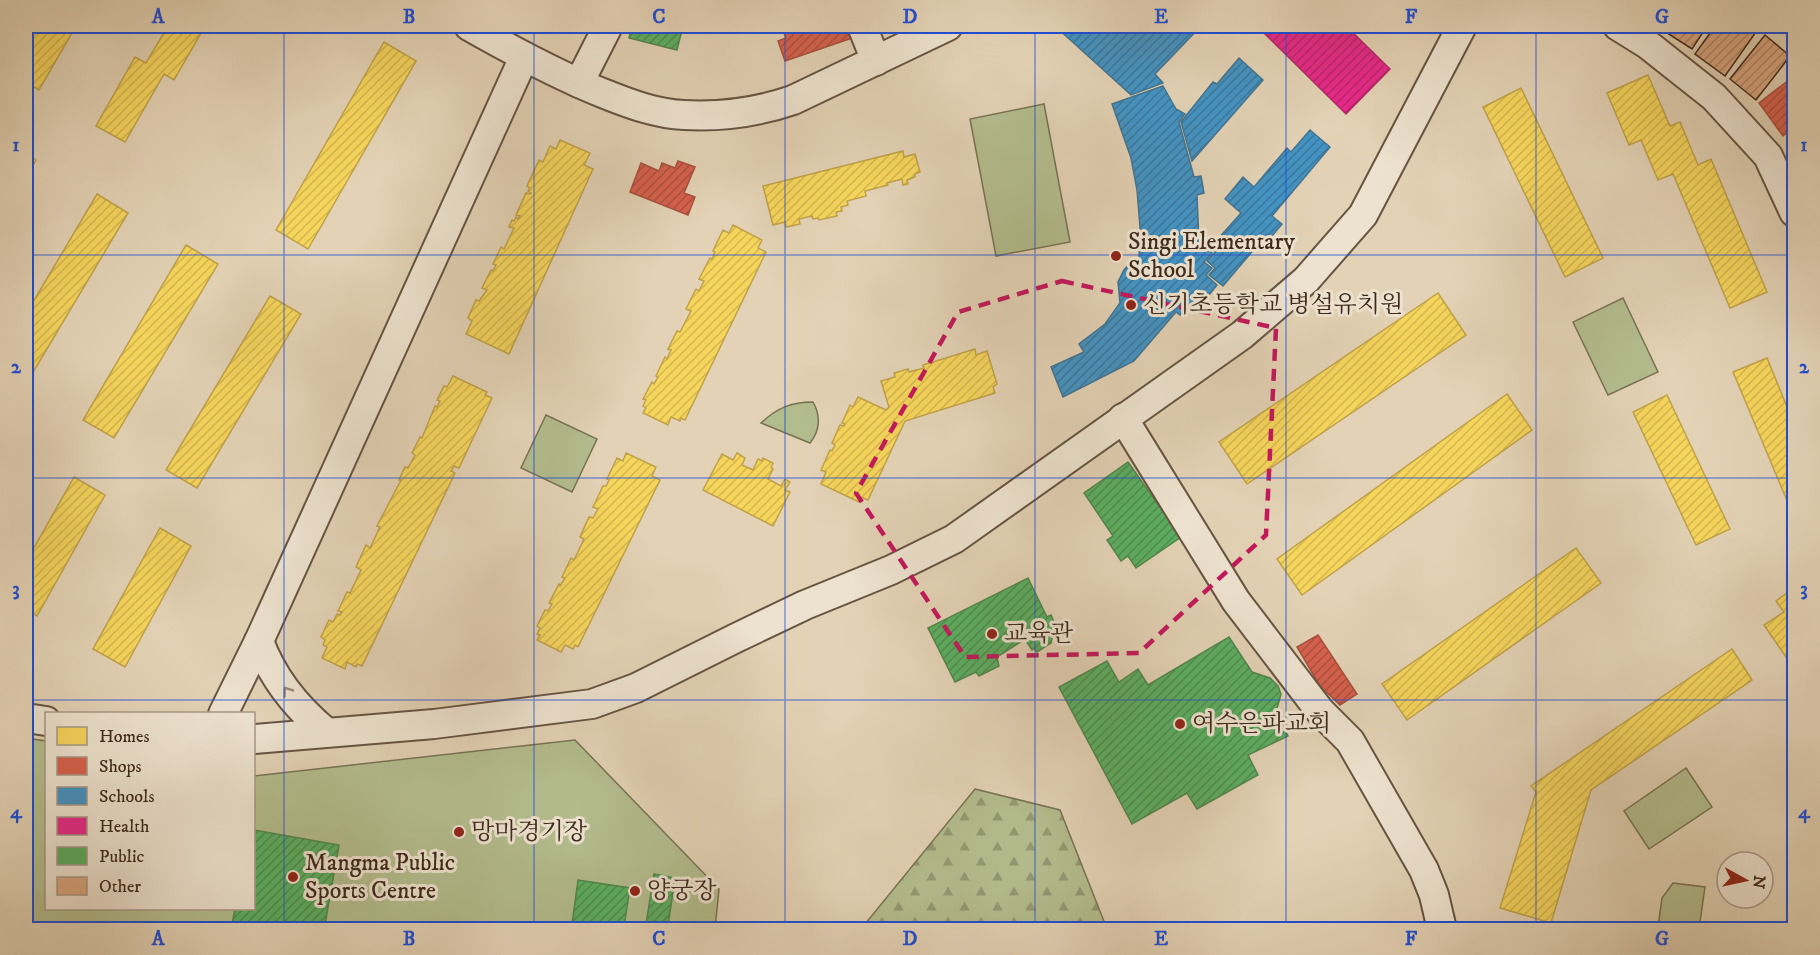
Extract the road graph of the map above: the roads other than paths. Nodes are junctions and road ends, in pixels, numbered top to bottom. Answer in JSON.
{"nodes":[{"id":1,"x":469,"y":26,"type":"edge"},
{"id":2,"x":608,"y":26,"type":"edge"},
{"id":3,"x":862,"y":26,"type":"edge"},
{"id":4,"x":948,"y":26,"type":"edge"},
{"id":5,"x":1462,"y":26,"type":"edge"},
{"id":6,"x":1618,"y":26,"type":"edge"},
{"id":7,"x":524,"y":57,"type":"junction"},
{"id":8,"x":876,"y":61,"type":"junction"},
{"id":9,"x":579,"y":83,"type":"junction"},
{"id":10,"x":1794,"y":212,"type":"edge"},
{"id":11,"x":1123,"y":418,"type":"junction"},
{"id":12,"x":259,"y":641,"type":"junction"},
{"id":13,"x":224,"y":712,"type":"edge"},
{"id":14,"x":26,"y":718,"type":"edge"},
{"id":15,"x":45,"y":721,"type":"edge"},
{"id":16,"x":326,"y":732,"type":"junction"},
{"id":17,"x":255,"y":739,"type":"edge"},
{"id":18,"x":1442,"y":925,"type":"dead end"}],
"edges":[{"from":1,"to":7,"type":"street"},
{"from":2,"to":9,"type":"street"},
{"from":3,"to":8,"type":"street"},
{"from":4,"to":8,"type":"street"},
{"from":5,"to":11,"type":"street"},
{"from":6,"to":10,"type":"street"},
{"from":7,"to":9,"type":"street"},
{"from":7,"to":12,"type":"street"},
{"from":8,"to":9,"type":"street"},
{"from":11,"to":16,"type":"street"},
{"from":11,"to":18,"type":"street"},
{"from":12,"to":13,"type":"street"},
{"from":16,"to":12,"type":"street","one_way":true},
{"from":14,"to":15,"type":"street"},
{"from":16,"to":17,"type":"street"}]}
